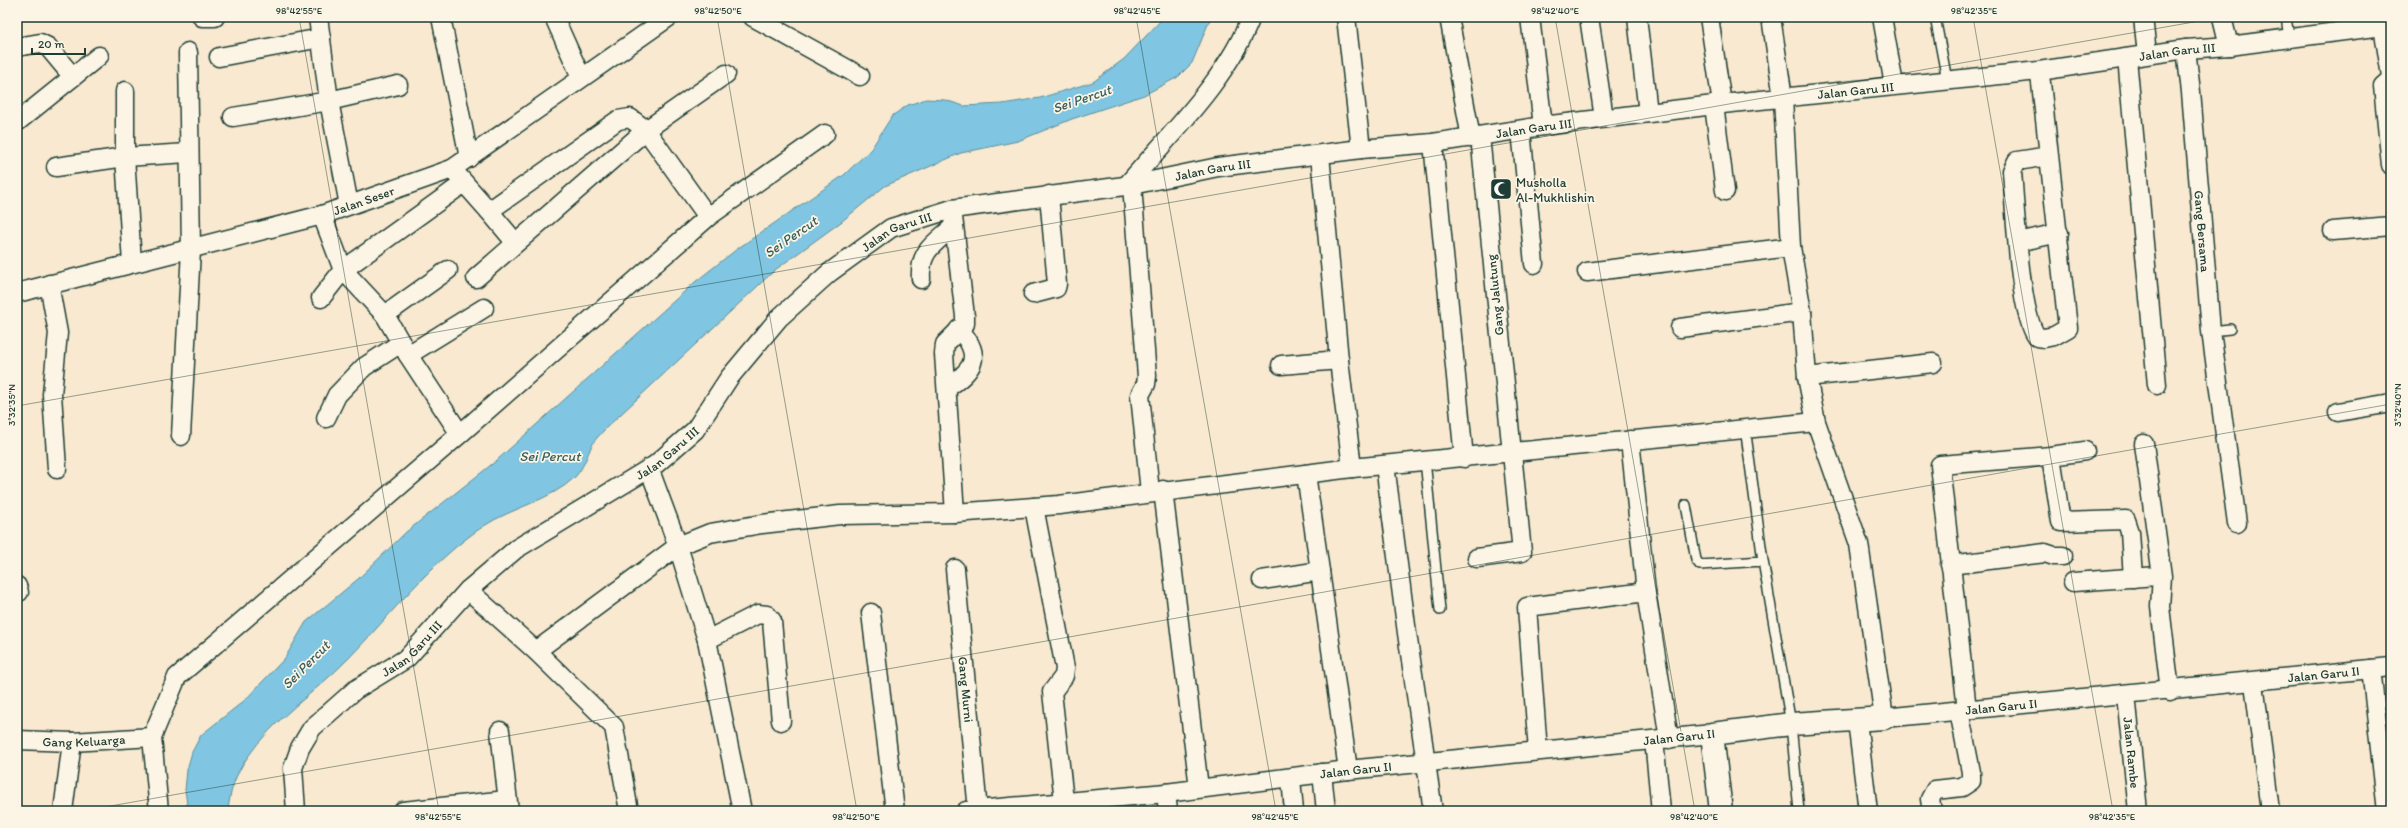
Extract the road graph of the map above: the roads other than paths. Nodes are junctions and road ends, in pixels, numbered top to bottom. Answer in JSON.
{"nodes":[{"id":1,"x":202,"y":17,"type":"edge"},
{"id":2,"x":215,"y":17,"type":"edge"},
{"id":3,"x":318,"y":17,"type":"edge"},
{"id":4,"x":441,"y":17,"type":"edge"},
{"id":5,"x":554,"y":17,"type":"edge"},
{"id":6,"x":669,"y":17,"type":"edge"},
{"id":7,"x":753,"y":17,"type":"edge"},
{"id":8,"x":1251,"y":17,"type":"edge"},
{"id":9,"x":1346,"y":17,"type":"edge"},
{"id":10,"x":1450,"y":17,"type":"edge"},
{"id":11,"x":1530,"y":17,"type":"edge"},
{"id":12,"x":1589,"y":17,"type":"edge"},
{"id":13,"x":1637,"y":17,"type":"edge"},
{"id":14,"x":1709,"y":17,"type":"edge"},
{"id":15,"x":1771,"y":17,"type":"edge"},
{"id":16,"x":1882,"y":17,"type":"edge"},
{"id":17,"x":1935,"y":17,"type":"edge"},
{"id":18,"x":2143,"y":17,"type":"edge"},
{"id":19,"x":2222,"y":17,"type":"edge"},
{"id":20,"x":2286,"y":17,"type":"edge"},
{"id":21,"x":2387,"y":25,"type":"edge"},
{"id":22,"x":321,"y":38,"type":"junction"},
{"id":23,"x":2289,"y":38,"type":"junction"},
{"id":24,"x":2229,"y":46,"type":"junction"},
{"id":25,"x":17,"y":47,"type":"edge"},
{"id":26,"x":2186,"y":49,"type":"junction"},
{"id":27,"x":188,"y":52,"type":"dead end"},
{"id":28,"x":2148,"y":54,"type":"junction"},
{"id":29,"x":99,"y":56,"type":"dead end"},
{"id":30,"x":219,"y":57,"type":"dead end"},
{"id":31,"x":2127,"y":58,"type":"junction"},
{"id":32,"x":2039,"y":71,"type":"junction"},
{"id":33,"x":726,"y":74,"type":"dead end"},
{"id":34,"x":860,"y":76,"type":"dead end"},
{"id":35,"x":73,"y":77,"type":"junction"},
{"id":36,"x":581,"y":77,"type":"junction"},
{"id":37,"x":2391,"y":77,"type":"edge"},
{"id":38,"x":1947,"y":80,"type":"junction"},
{"id":39,"x":398,"y":85,"type":"dead end"},
{"id":40,"x":1894,"y":85,"type":"junction"},
{"id":41,"x":125,"y":91,"type":"dead end"},
{"id":42,"x":1783,"y":98,"type":"junction"},
{"id":43,"x":329,"y":101,"type":"junction"},
{"id":44,"x":1718,"y":105,"type":"junction"},
{"id":45,"x":1648,"y":113,"type":"junction"},
{"id":46,"x":233,"y":117,"type":"dead end"},
{"id":47,"x":1604,"y":118,"type":"junction"},
{"id":48,"x":17,"y":122,"type":"edge"},
{"id":49,"x":1542,"y":126,"type":"junction"},
{"id":50,"x":646,"y":130,"type":"junction"},
{"id":51,"x":1521,"y":130,"type":"junction"},
{"id":52,"x":824,"y":134,"type":"dead end"},
{"id":53,"x":1475,"y":137,"type":"junction"},
{"id":54,"x":1433,"y":143,"type":"junction"},
{"id":55,"x":1361,"y":149,"type":"junction"},
{"id":56,"x":188,"y":153,"type":"junction"},
{"id":57,"x":1320,"y":155,"type":"junction"},
{"id":58,"x":2049,"y":156,"type":"junction"},
{"id":59,"x":125,"y":157,"type":"junction"},
{"id":60,"x":469,"y":158,"type":"junction"},
{"id":61,"x":2391,"y":165,"type":"edge"},
{"id":62,"x":56,"y":167,"type":"dead end"},
{"id":63,"x":452,"y":169,"type":"junction"},
{"id":64,"x":464,"y":183,"type":"junction"},
{"id":65,"x":1130,"y":185,"type":"junction"},
{"id":66,"x":1725,"y":191,"type":"dead end"},
{"id":67,"x":1049,"y":196,"type":"junction"},
{"id":68,"x":349,"y":206,"type":"junction"},
{"id":69,"x":952,"y":209,"type":"junction"},
{"id":70,"x":489,"y":211,"type":"junction"},
{"id":71,"x":322,"y":215,"type":"junction"},
{"id":72,"x":708,"y":217,"type":"junction"},
{"id":73,"x":2391,"y":226,"type":"edge"},
{"id":74,"x":953,"y":227,"type":"junction"},
{"id":75,"x":2333,"y":231,"type":"dead end"},
{"id":76,"x":2059,"y":233,"type":"junction"},
{"id":77,"x":514,"y":242,"type":"junction"},
{"id":78,"x":2018,"y":242,"type":"junction"},
{"id":79,"x":1791,"y":247,"type":"junction"},
{"id":80,"x":191,"y":250,"type":"junction"},
{"id":81,"x":132,"y":263,"type":"junction"},
{"id":82,"x":1534,"y":264,"type":"dead end"},
{"id":83,"x":343,"y":270,"type":"junction"},
{"id":84,"x":448,"y":270,"type":"dead end"},
{"id":85,"x":1587,"y":272,"type":"dead end"},
{"id":86,"x":476,"y":278,"type":"dead end"},
{"id":87,"x":921,"y":279,"type":"dead end"},
{"id":88,"x":49,"y":284,"type":"junction"},
{"id":89,"x":17,"y":293,"type":"edge"},
{"id":90,"x":1033,"y":294,"type":"dead end"},
{"id":91,"x":321,"y":298,"type":"dead end"},
{"id":92,"x":484,"y":308,"type":"dead end"},
{"id":93,"x":1802,"y":312,"type":"junction"},
{"id":94,"x":385,"y":315,"type":"junction"},
{"id":95,"x":1680,"y":328,"type":"dead end"},
{"id":96,"x":959,"y":329,"type":"junction"},
{"id":97,"x":2230,"y":329,"type":"dead end"},
{"id":98,"x":2211,"y":331,"type":"junction"},
{"id":99,"x":404,"y":349,"type":"junction"},
{"id":100,"x":1339,"y":360,"type":"junction"},
{"id":101,"x":1933,"y":363,"type":"dead end"},
{"id":102,"x":1281,"y":366,"type":"dead end"},
{"id":103,"x":1807,"y":377,"type":"junction"},
{"id":104,"x":2157,"y":385,"type":"dead end"},
{"id":105,"x":947,"y":388,"type":"junction"},
{"id":106,"x":2391,"y":403,"type":"edge"},
{"id":107,"x":2338,"y":412,"type":"dead end"},
{"id":108,"x":326,"y":418,"type":"dead end"},
{"id":109,"x":1816,"y":422,"type":"junction"},
{"id":110,"x":1745,"y":427,"type":"junction"},
{"id":111,"x":460,"y":434,"type":"junction"},
{"id":112,"x":181,"y":436,"type":"dead end"},
{"id":113,"x":1630,"y":440,"type":"junction"},
{"id":114,"x":2144,"y":444,"type":"dead end"},
{"id":115,"x":2085,"y":451,"type":"dead end"},
{"id":116,"x":1511,"y":453,"type":"junction"},
{"id":117,"x":2051,"y":456,"type":"junction"},
{"id":118,"x":1464,"y":458,"type":"junction"},
{"id":119,"x":1425,"y":460,"type":"junction"},
{"id":120,"x":1386,"y":465,"type":"junction"},
{"id":121,"x":649,"y":468,"type":"junction"},
{"id":122,"x":1352,"y":468,"type":"junction"},
{"id":123,"x":57,"y":469,"type":"dead end"},
{"id":124,"x":1306,"y":474,"type":"junction"},
{"id":125,"x":1156,"y":491,"type":"junction"},
{"id":126,"x":1686,"y":505,"type":"dead end"},
{"id":127,"x":1034,"y":507,"type":"junction"},
{"id":128,"x":955,"y":513,"type":"junction"},
{"id":129,"x":2237,"y":523,"type":"dead end"},
{"id":130,"x":678,"y":546,"type":"junction"},
{"id":131,"x":2063,"y":556,"type":"dead end"},
{"id":132,"x":1477,"y":558,"type":"dead end"},
{"id":133,"x":1763,"y":561,"type":"junction"},
{"id":134,"x":1950,"y":565,"type":"junction"},
{"id":135,"x":955,"y":569,"type":"dead end"},
{"id":136,"x":1320,"y":571,"type":"junction"},
{"id":137,"x":2157,"y":576,"type":"dead end"},
{"id":138,"x":2133,"y":578,"type":"junction"},
{"id":139,"x":1262,"y":580,"type":"dead end"},
{"id":140,"x":2073,"y":582,"type":"dead end"},
{"id":141,"x":468,"y":590,"type":"junction"},
{"id":142,"x":1646,"y":592,"type":"junction"},
{"id":143,"x":1440,"y":610,"type":"dead end"},
{"id":144,"x":871,"y":613,"type":"dead end"},
{"id":145,"x":707,"y":640,"type":"junction"},
{"id":146,"x":536,"y":651,"type":"junction"},
{"id":147,"x":2391,"y":667,"type":"edge"},
{"id":148,"x":2371,"y":669,"type":"junction"},
{"id":149,"x":2254,"y":682,"type":"junction"},
{"id":150,"x":2170,"y":691,"type":"junction"},
{"id":151,"x":2126,"y":695,"type":"junction"},
{"id":152,"x":1963,"y":710,"type":"junction"},
{"id":153,"x":1884,"y":718,"type":"junction"},
{"id":154,"x":781,"y":721,"type":"dead end"},
{"id":155,"x":1857,"y":721,"type":"junction"},
{"id":156,"x":1791,"y":724,"type":"junction"},
{"id":157,"x":500,"y":731,"type":"dead end"},
{"id":158,"x":1712,"y":734,"type":"junction"},
{"id":159,"x":152,"y":737,"type":"junction"},
{"id":160,"x":1662,"y":739,"type":"junction"},
{"id":161,"x":17,"y":740,"type":"edge"},
{"id":162,"x":72,"y":742,"type":"junction"},
{"id":163,"x":1538,"y":751,"type":"junction"},
{"id":164,"x":1425,"y":763,"type":"junction"},
{"id":165,"x":1348,"y":770,"type":"junction"},
{"id":166,"x":1322,"y":774,"type":"junction"},
{"id":167,"x":1291,"y":779,"type":"junction"},
{"id":168,"x":1199,"y":788,"type":"junction"},
{"id":169,"x":1166,"y":793,"type":"junction"},
{"id":170,"x":1064,"y":801,"type":"junction"},
{"id":171,"x":1088,"y":805,"type":"edge"},
{"id":172,"x":508,"y":806,"type":"edge"},
{"id":173,"x":974,"y":810,"type":"edge"},
{"id":174,"x":63,"y":811,"type":"edge"},
{"id":175,"x":158,"y":811,"type":"edge"},
{"id":176,"x":296,"y":811,"type":"edge"},
{"id":177,"x":403,"y":811,"type":"edge"},
{"id":178,"x":629,"y":811,"type":"edge"},
{"id":179,"x":742,"y":811,"type":"edge"},
{"id":180,"x":895,"y":811,"type":"edge"},
{"id":181,"x":1168,"y":811,"type":"edge"},
{"id":182,"x":1294,"y":811,"type":"edge"},
{"id":183,"x":1326,"y":811,"type":"edge"},
{"id":184,"x":1433,"y":811,"type":"edge"},
{"id":185,"x":1661,"y":811,"type":"edge"},
{"id":186,"x":1721,"y":811,"type":"edge"},
{"id":187,"x":1799,"y":811,"type":"edge"},
{"id":188,"x":1868,"y":811,"type":"edge"},
{"id":189,"x":1932,"y":811,"type":"edge"},
{"id":190,"x":2138,"y":811,"type":"edge"},
{"id":191,"x":2270,"y":811,"type":"edge"},
{"id":192,"x":2386,"y":811,"type":"edge"}],
"edges":[{"from":1,"to":2,"type":"street"},
{"from":3,"to":22,"type":"street"},
{"from":4,"to":60,"type":"street"},
{"from":5,"to":36,"type":"street"},
{"from":6,"to":36,"type":"street","name":"Jalan Seser"},
{"from":7,"to":34,"type":"street"},
{"from":8,"to":65,"type":"street"},
{"from":9,"to":55,"type":"street"},
{"from":10,"to":53,"type":"street","name":"Gang Jalutung"},
{"from":11,"to":49,"type":"street"},
{"from":12,"to":47,"type":"street"},
{"from":13,"to":45,"type":"street"},
{"from":14,"to":44,"type":"street"},
{"from":15,"to":42,"type":"street"},
{"from":16,"to":40,"type":"street"},
{"from":17,"to":38,"type":"lane"},
{"from":18,"to":28,"type":"street"},
{"from":19,"to":24,"type":"street"},
{"from":20,"to":23,"type":"lane"},
{"from":21,"to":23,"type":"street","name":"Jalan Garu III"},
{"from":21,"to":37,"type":"street"},
{"from":22,"to":30,"type":"street"},
{"from":22,"to":43,"type":"street"},
{"from":23,"to":24,"type":"street","name":"Jalan Garu III"},
{"from":24,"to":26,"type":"street","name":"Jalan Garu III"},
{"from":25,"to":35,"type":"street"},
{"from":26,"to":28,"type":"street","name":"Jalan Garu III"},
{"from":26,"to":98,"type":"street","name":"Gang Bersama"},
{"from":27,"to":56,"type":"street"},
{"from":28,"to":31,"type":"street","name":"Jalan Garu III"},
{"from":29,"to":35,"type":"street"},
{"from":31,"to":32,"type":"street","name":"Jalan Garu III"},
{"from":31,"to":104,"type":"street"},
{"from":32,"to":38,"type":"street","name":"Jalan Garu III"},
{"from":32,"to":58,"type":"street"},
{"from":33,"to":50,"type":"street"},
{"from":35,"to":48,"type":"street"},
{"from":36,"to":60,"type":"street","name":"Jalan Seser"},
{"from":37,"to":61,"type":"street"},
{"from":38,"to":40,"type":"street","name":"Jalan Garu III"},
{"from":39,"to":43,"type":"street"},
{"from":40,"to":42,"type":"street","name":"Jalan Garu III"},
{"from":41,"to":59,"type":"street"},
{"from":42,"to":44,"type":"street","name":"Jalan Garu III"},
{"from":42,"to":79,"type":"street"},
{"from":43,"to":46,"type":"street"},
{"from":43,"to":68,"type":"street"},
{"from":44,"to":45,"type":"street","name":"Jalan Garu III"},
{"from":44,"to":66,"type":"street"},
{"from":45,"to":47,"type":"street","name":"Jalan Garu III"},
{"from":47,"to":49,"type":"street","name":"Jalan Garu III"},
{"from":49,"to":51,"type":"street","name":"Jalan Garu III"},
{"from":50,"to":70,"type":"street"},
{"from":50,"to":72,"type":"street"},
{"from":50,"to":77,"type":"street"},
{"from":51,"to":53,"type":"street","name":"Jalan Garu III"},
{"from":51,"to":82,"type":"street"},
{"from":52,"to":72,"type":"street"},
{"from":53,"to":54,"type":"street","name":"Jalan Garu III"},
{"from":53,"to":116,"type":"street","name":"Gang Jalutung"},
{"from":54,"to":55,"type":"street","name":"Jalan Garu III"},
{"from":54,"to":118,"type":"street"},
{"from":55,"to":57,"type":"street","name":"Jalan Garu III"},
{"from":56,"to":59,"type":"street"},
{"from":56,"to":80,"type":"street"},
{"from":57,"to":65,"type":"street","name":"Jalan Garu III"},
{"from":57,"to":100,"type":"street"},
{"from":58,"to":76,"type":"street"},
{"from":58,"to":78,"type":"street"},
{"from":59,"to":62,"type":"street"},
{"from":59,"to":81,"type":"street"},
{"from":60,"to":63,"type":"street","name":"Jalan Seser"},
{"from":63,"to":64,"type":"street"},
{"from":63,"to":68,"type":"street","name":"Jalan Seser"},
{"from":64,"to":70,"type":"street"},
{"from":64,"to":83,"type":"street"},
{"from":65,"to":67,"type":"street","name":"Jalan Garu III"},
{"from":65,"to":125,"type":"street"},
{"from":67,"to":69,"type":"street","name":"Jalan Garu III"},
{"from":67,"to":90,"type":"street"},
{"from":68,"to":71,"type":"street","name":"Jalan Seser"},
{"from":69,"to":74,"type":"street"},
{"from":69,"to":121,"type":"street","name":"Jalan Garu III"},
{"from":70,"to":77,"type":"street"},
{"from":71,"to":80,"type":"street","name":"Jalan Seser"},
{"from":71,"to":83,"type":"street"},
{"from":72,"to":111,"type":"street"},
{"from":73,"to":75,"type":"street"},
{"from":74,"to":87,"type":"street"},
{"from":74,"to":96,"type":"street"},
{"from":76,"to":78,"type":"street"},
{"from":76,"to":78,"type":"street"},
{"from":77,"to":86,"type":"street"},
{"from":79,"to":85,"type":"street"},
{"from":79,"to":93,"type":"street"},
{"from":80,"to":81,"type":"street","name":"Jalan Seser"},
{"from":80,"to":112,"type":"street"},
{"from":81,"to":88,"type":"street","name":"Jalan Seser"},
{"from":83,"to":91,"type":"street"},
{"from":83,"to":94,"type":"street"},
{"from":84,"to":94,"type":"street"},
{"from":88,"to":89,"type":"street","name":"Jalan Seser"},
{"from":88,"to":123,"type":"street"},
{"from":92,"to":99,"type":"street"},
{"from":93,"to":95,"type":"street"},
{"from":93,"to":103,"type":"street"},
{"from":94,"to":99,"type":"street"},
{"from":96,"to":105,"type":"street"},
{"from":96,"to":105,"type":"street"},
{"from":97,"to":98,"type":"lane"},
{"from":98,"to":129,"type":"street","name":"Gang Bersama"},
{"from":99,"to":108,"type":"street"},
{"from":99,"to":111,"type":"street"},
{"from":100,"to":102,"type":"street"},
{"from":100,"to":122,"type":"street"},
{"from":101,"to":103,"type":"street"},
{"from":103,"to":109,"type":"street"},
{"from":105,"to":128,"type":"street"},
{"from":106,"to":107,"type":"street"},
{"from":109,"to":110,"type":"street"},
{"from":109,"to":153,"type":"street"},
{"from":110,"to":113,"type":"street"},
{"from":110,"to":133,"type":"lane"},
{"from":111,"to":159,"type":"street"},
{"from":113,"to":116,"type":"street"},
{"from":113,"to":142,"type":"street"},
{"from":114,"to":150,"type":"street"},
{"from":115,"to":117,"type":"street"},
{"from":116,"to":118,"type":"street"},
{"from":116,"to":132,"type":"street","name":"Gang Jalutung"},
{"from":117,"to":134,"type":"street"},
{"from":117,"to":138,"type":"street"},
{"from":118,"to":119,"type":"street"},
{"from":119,"to":120,"type":"street"},
{"from":119,"to":143,"type":"lane"},
{"from":120,"to":122,"type":"street"},
{"from":120,"to":164,"type":"street"},
{"from":121,"to":130,"type":"street"},
{"from":121,"to":141,"type":"street","name":"Jalan Garu III"},
{"from":122,"to":124,"type":"street"},
{"from":124,"to":125,"type":"street"},
{"from":124,"to":136,"type":"street"},
{"from":125,"to":127,"type":"street"},
{"from":125,"to":168,"type":"street"},
{"from":126,"to":133,"type":"lane"},
{"from":127,"to":128,"type":"street"},
{"from":127,"to":170,"type":"street"},
{"from":128,"to":130,"type":"street"},
{"from":130,"to":145,"type":"street"},
{"from":130,"to":146,"type":"street"},
{"from":131,"to":134,"type":"street"},
{"from":133,"to":156,"type":"lane"},
{"from":134,"to":152,"type":"street"},
{"from":135,"to":173,"type":"street","name":"Gang Murni"},
{"from":136,"to":139,"type":"street"},
{"from":136,"to":165,"type":"street"},
{"from":137,"to":138,"type":"street"},
{"from":138,"to":140,"type":"street"},
{"from":141,"to":146,"type":"street"},
{"from":141,"to":176,"type":"street","name":"Jalan Garu III"},
{"from":142,"to":160,"type":"street"},
{"from":142,"to":163,"type":"street"},
{"from":144,"to":180,"type":"street"},
{"from":145,"to":154,"type":"street"},
{"from":145,"to":179,"type":"street"},
{"from":146,"to":178,"type":"street"},
{"from":147,"to":148,"type":"street","name":"Jalan Garu II"},
{"from":148,"to":149,"type":"street","name":"Jalan Garu II"},
{"from":148,"to":192,"type":"street"},
{"from":149,"to":150,"type":"street","name":"Jalan Garu II"},
{"from":149,"to":191,"type":"street"},
{"from":150,"to":151,"type":"street","name":"Jalan Garu II"},
{"from":151,"to":152,"type":"street","name":"Jalan Garu II"},
{"from":151,"to":190,"type":"street","name":"Jalan Rambe"},
{"from":152,"to":153,"type":"street","name":"Jalan Garu II"},
{"from":152,"to":189,"type":"street"},
{"from":153,"to":155,"type":"street","name":"Jalan Garu II"},
{"from":155,"to":156,"type":"street","name":"Jalan Garu II"},
{"from":155,"to":188,"type":"street"},
{"from":156,"to":158,"type":"street","name":"Jalan Garu II"},
{"from":156,"to":187,"type":"lane"},
{"from":157,"to":172,"type":"street"},
{"from":158,"to":160,"type":"street","name":"Jalan Garu II"},
{"from":158,"to":186,"type":"street"},
{"from":159,"to":162,"type":"street","name":"Gang Keluarga"},
{"from":159,"to":175,"type":"street"},
{"from":160,"to":163,"type":"street","name":"Jalan Garu II"},
{"from":160,"to":185,"type":"street"},
{"from":161,"to":162,"type":"street","name":"Gang Keluarga"},
{"from":162,"to":174,"type":"street"},
{"from":163,"to":164,"type":"street","name":"Jalan Garu II"},
{"from":164,"to":165,"type":"street","name":"Jalan Garu II"},
{"from":164,"to":184,"type":"street"},
{"from":165,"to":166,"type":"street","name":"Jalan Garu II"},
{"from":166,"to":167,"type":"street","name":"Jalan Garu II"},
{"from":166,"to":183,"type":"street"},
{"from":167,"to":168,"type":"street","name":"Jalan Garu II"},
{"from":167,"to":182,"type":"street"},
{"from":168,"to":169,"type":"street","name":"Jalan Garu II"},
{"from":169,"to":171,"type":"street","name":"Jalan Garu II"},
{"from":169,"to":181,"type":"street"},
{"from":170,"to":171,"type":"street","name":"Jalan Garu II"},
{"from":170,"to":173,"type":"street","name":"Jalan Garu II"},
{"from":172,"to":177,"type":"street"}]}
